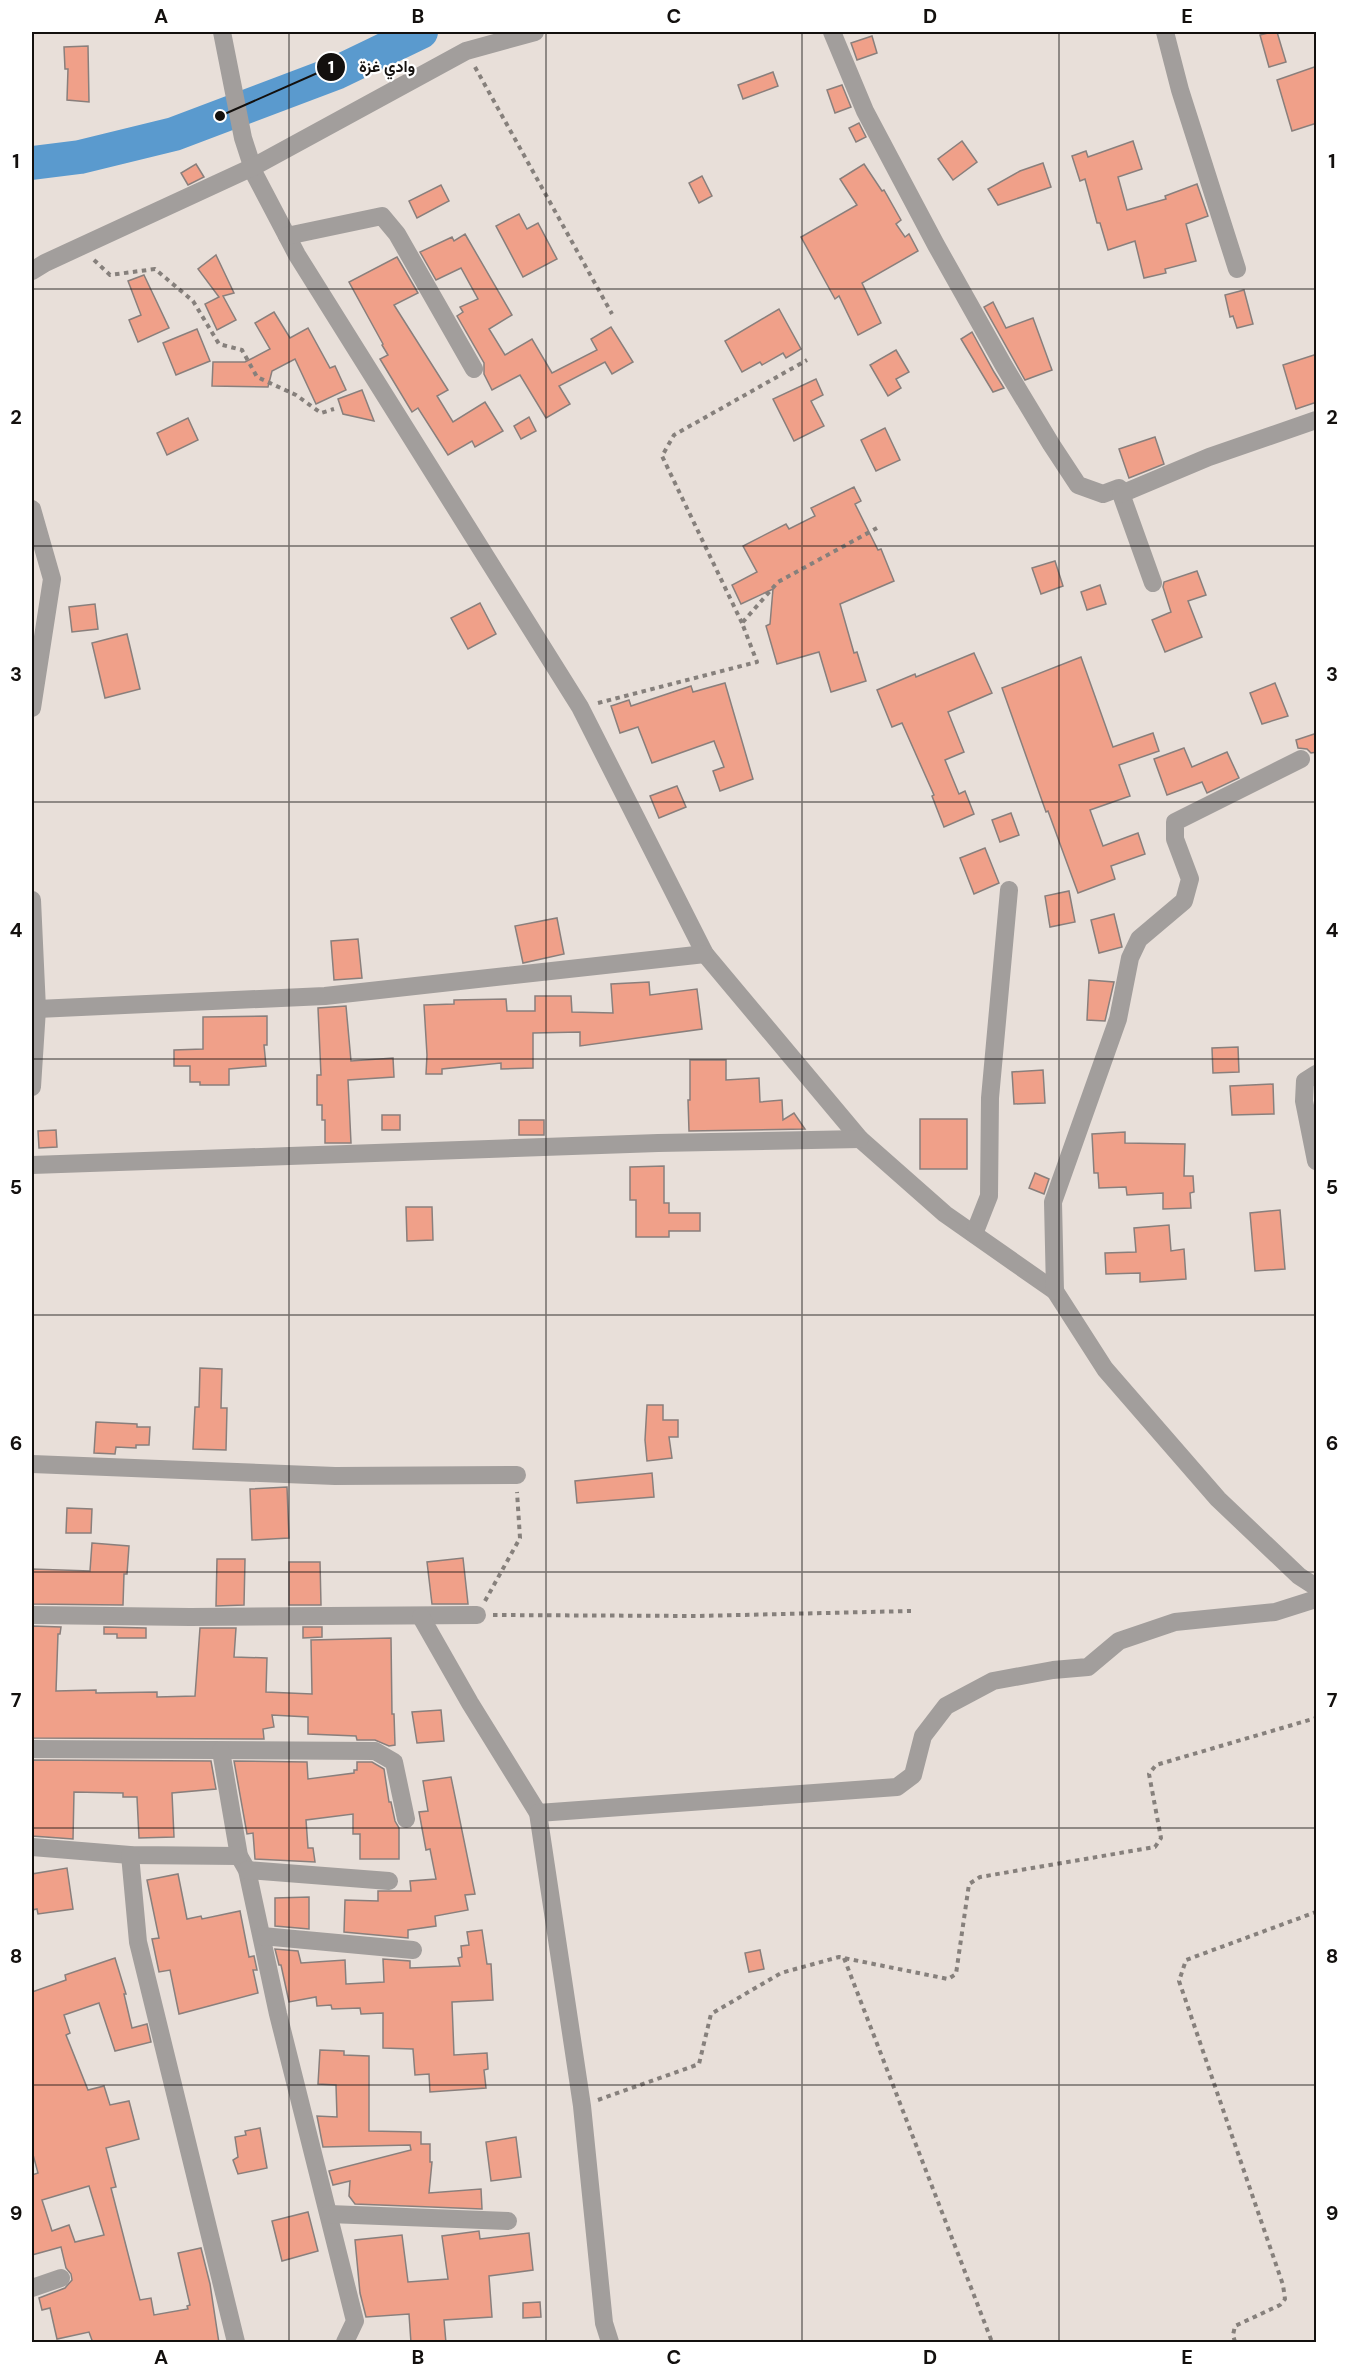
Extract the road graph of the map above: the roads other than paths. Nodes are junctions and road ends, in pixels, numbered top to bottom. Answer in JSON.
{"nodes":[{"id":1,"x":222,"y":32,"type":"edge"},
{"id":2,"x":535,"y":32,"type":"edge"},
{"id":3,"x":832,"y":32,"type":"edge"},
{"id":4,"x":1165,"y":32,"type":"edge"},
{"id":5,"x":253,"y":167,"type":"junction"},
{"id":6,"x":287,"y":236,"type":"junction"},
{"id":7,"x":1237,"y":269,"type":"dead end"},
{"id":8,"x":32,"y":271,"type":"edge"},
{"id":9,"x":474,"y":369,"type":"dead end"},
{"id":10,"x":1317,"y":420,"type":"edge"},
{"id":11,"x":1121,"y":494,"type":"junction"},
{"id":12,"x":32,"y":509,"type":"edge"},
{"id":13,"x":1153,"y":583,"type":"dead end"},
{"id":14,"x":35,"y":668,"type":"edge"},
{"id":15,"x":32,"y":708,"type":"edge"},
{"id":16,"x":1301,"y":759,"type":"dead end"},
{"id":17,"x":1009,"y":890,"type":"dead end"},
{"id":18,"x":32,"y":900,"type":"edge"},
{"id":19,"x":705,"y":954,"type":"junction"},
{"id":20,"x":38,"y":1009,"type":"junction"},
{"id":21,"x":1317,"y":1074,"type":"edge"},
{"id":22,"x":32,"y":1088,"type":"edge"},
{"id":23,"x":860,"y":1139,"type":"junction"},
{"id":24,"x":1317,"y":1161,"type":"edge"},
{"id":25,"x":32,"y":1165,"type":"edge"},
{"id":26,"x":974,"y":1234,"type":"junction"},
{"id":27,"x":1055,"y":1291,"type":"junction"},
{"id":28,"x":32,"y":1464,"type":"edge"},
{"id":29,"x":517,"y":1474,"type":"road end"},
{"id":30,"x":1317,"y":1587,"type":"edge"},
{"id":31,"x":1317,"y":1599,"type":"edge"},
{"id":32,"x":32,"y":1615,"type":"edge"},
{"id":33,"x":477,"y":1615,"type":"road end"},
{"id":34,"x":421,"y":1617,"type":"junction"},
{"id":35,"x":32,"y":1749,"type":"edge"},
{"id":36,"x":220,"y":1751,"type":"junction"},
{"id":37,"x":538,"y":1813,"type":"junction"},
{"id":38,"x":406,"y":1819,"type":"dead end"},
{"id":39,"x":32,"y":1847,"type":"edge"},
{"id":40,"x":130,"y":1855,"type":"junction"},
{"id":41,"x":243,"y":1863,"type":"junction"},
{"id":42,"x":389,"y":1881,"type":"dead end"},
{"id":43,"x":262,"y":1936,"type":"junction"},
{"id":44,"x":413,"y":1950,"type":"dead end"},
{"id":45,"x":329,"y":2214,"type":"junction"},
{"id":46,"x":508,"y":2222,"type":"dead end"},
{"id":47,"x":62,"y":2278,"type":"dead end"},
{"id":48,"x":32,"y":2288,"type":"edge"},
{"id":49,"x":236,"y":2343,"type":"edge"},
{"id":50,"x":345,"y":2343,"type":"edge"},
{"id":51,"x":610,"y":2343,"type":"edge"}],
"edges":[{"from":1,"to":5,"type":"street"},
{"from":2,"to":5,"type":"street"},
{"from":3,"to":11,"type":"street"},
{"from":4,"to":7,"type":"street"},
{"from":5,"to":6,"type":"street"},
{"from":5,"to":8,"type":"street"},
{"from":6,"to":9,"type":"street"},
{"from":6,"to":19,"type":"street"},
{"from":10,"to":11,"type":"street"},
{"from":11,"to":13,"type":"street"},
{"from":12,"to":14,"type":"street"},
{"from":14,"to":15,"type":"street"},
{"from":16,"to":27,"type":"street"},
{"from":17,"to":26,"type":"street"},
{"from":18,"to":20,"type":"street"},
{"from":19,"to":20,"type":"street"},
{"from":19,"to":23,"type":"street"},
{"from":20,"to":22,"type":"street"},
{"from":21,"to":24,"type":"street"},
{"from":23,"to":25,"type":"street"},
{"from":23,"to":26,"type":"street"},
{"from":26,"to":27,"type":"street"},
{"from":27,"to":30,"type":"street"},
{"from":28,"to":29,"type":"street"},
{"from":31,"to":37,"type":"street"},
{"from":32,"to":34,"type":"street"},
{"from":33,"to":34,"type":"street"},
{"from":34,"to":37,"type":"street"},
{"from":35,"to":36,"type":"street"},
{"from":36,"to":38,"type":"street"},
{"from":36,"to":41,"type":"street"},
{"from":37,"to":51,"type":"street"},
{"from":39,"to":40,"type":"street"},
{"from":40,"to":41,"type":"street"},
{"from":40,"to":49,"type":"street"},
{"from":41,"to":42,"type":"street"},
{"from":41,"to":43,"type":"street"},
{"from":43,"to":44,"type":"street"},
{"from":43,"to":45,"type":"street"},
{"from":45,"to":46,"type":"street"},
{"from":45,"to":50,"type":"street"},
{"from":47,"to":48,"type":"street"}]}
